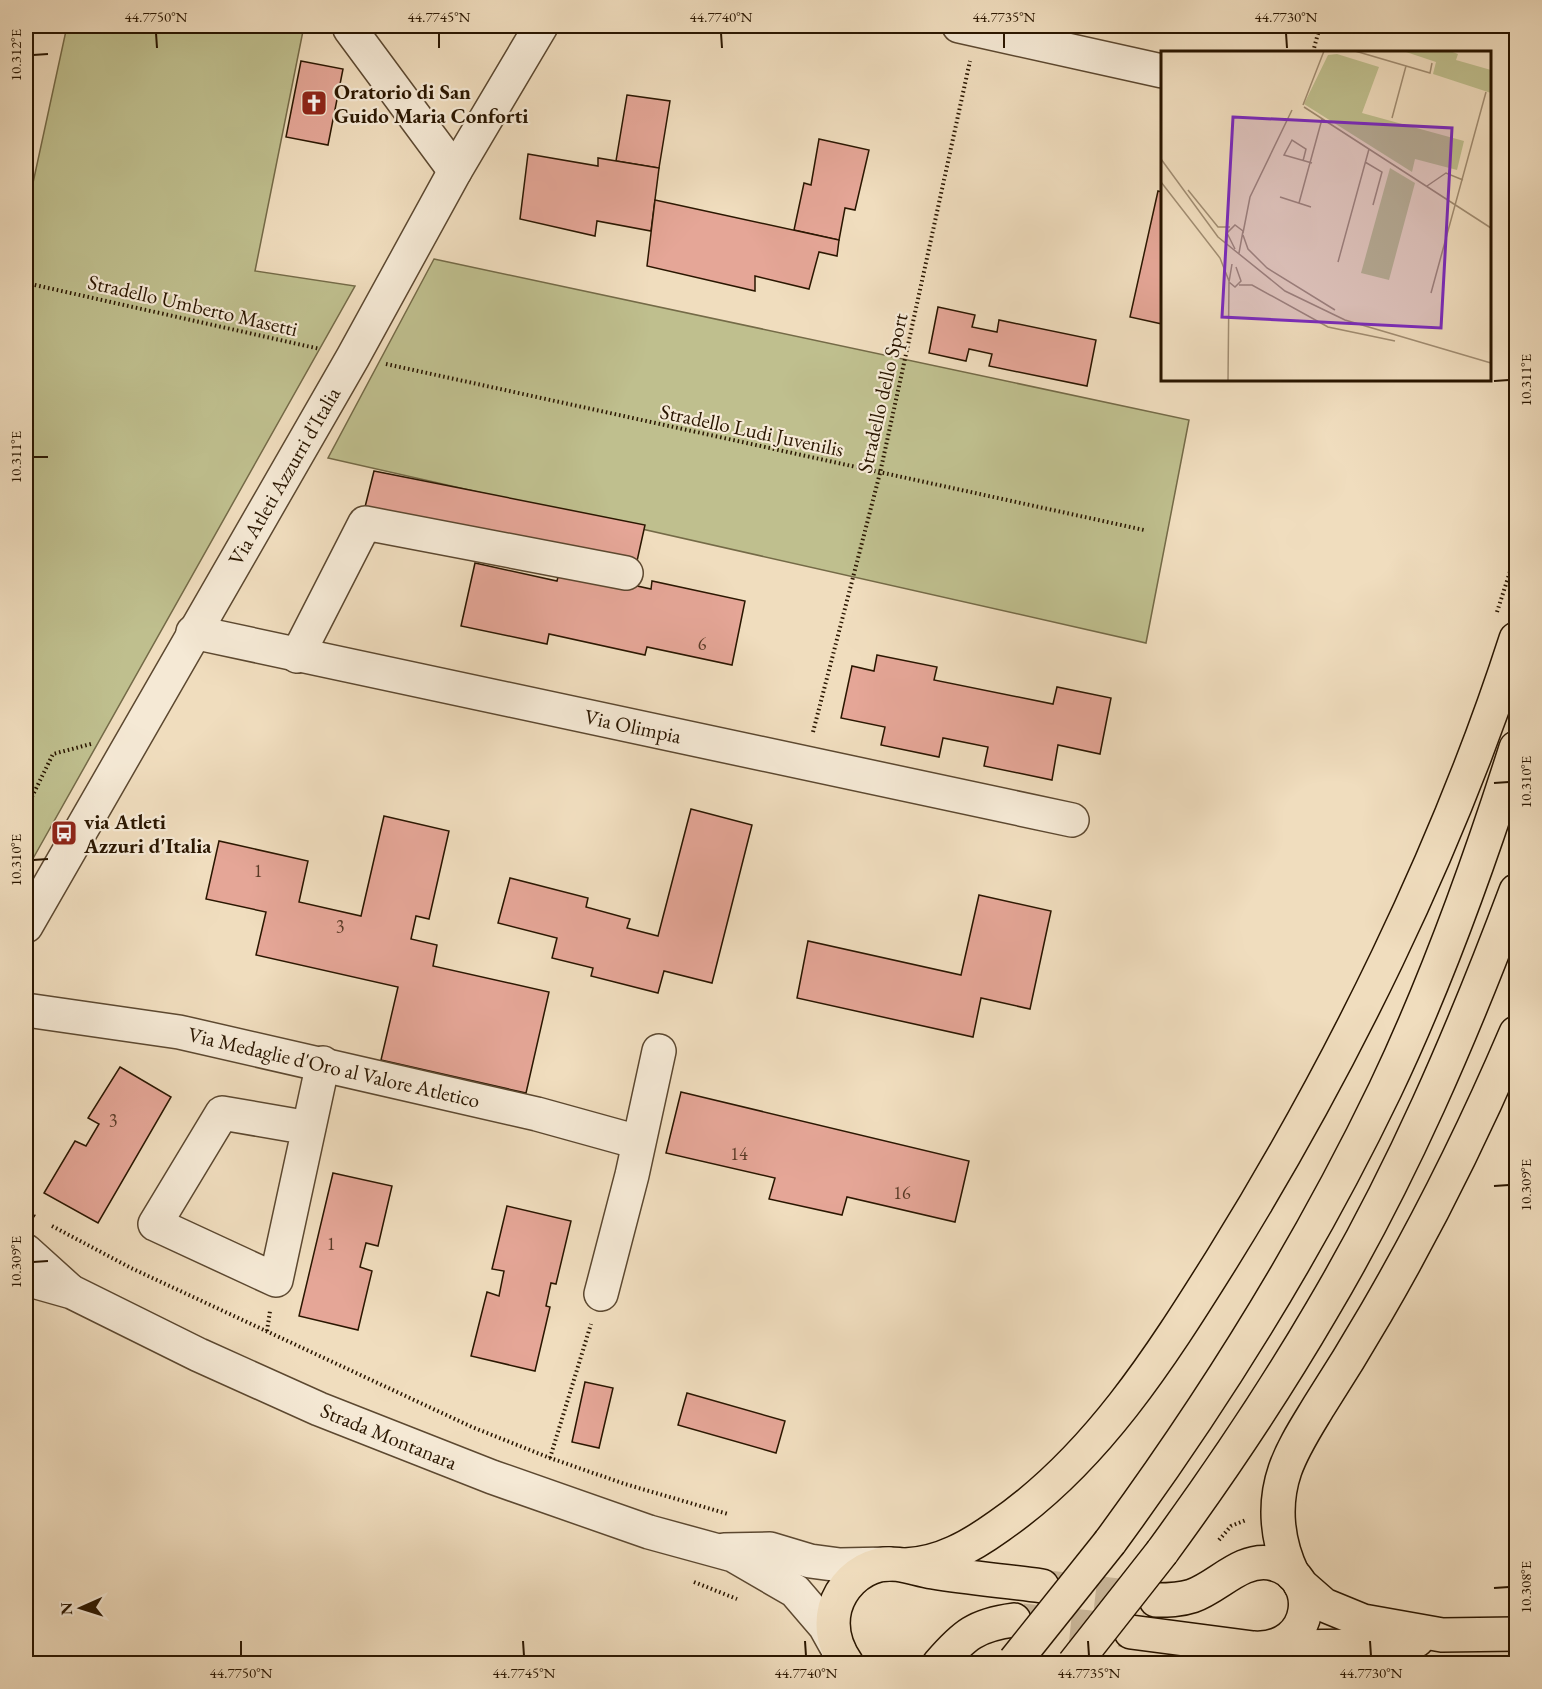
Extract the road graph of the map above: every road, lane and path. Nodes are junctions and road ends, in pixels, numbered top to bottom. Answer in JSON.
{"nodes":[{"id":1,"x":351,"y":26,"type":"edge"},
{"id":2,"x":541,"y":26,"type":"edge"},
{"id":3,"x":1320,"y":26,"type":"edge"},
{"id":4,"x":968,"y":27,"type":"edge"},
{"id":5,"x":1313,"y":51,"type":"edge"},
{"id":6,"x":1161,"y":71,"type":"edge"},
{"id":7,"x":455,"y":171,"type":"junction"},
{"id":8,"x":26,"y":283,"type":"edge"},
{"id":9,"x":353,"y":357,"type":"junction"},
{"id":10,"x":880,"y":473,"type":"junction"},
{"id":11,"x":1144,"y":530,"type":"dead end"},
{"id":12,"x":1516,"y":553,"type":"edge"},
{"id":13,"x":626,"y":573,"type":"dead end"},
{"id":14,"x":1506,"y":628,"type":"edge"},
{"id":15,"x":193,"y":632,"type":"junction"},
{"id":16,"x":297,"y":656,"type":"junction"},
{"id":17,"x":135,"y":731,"type":"junction"},
{"id":18,"x":1516,"y":748,"type":"edge"},
{"id":19,"x":806,"y":761,"type":"junction"},
{"id":20,"x":26,"y":809,"type":"edge"},
{"id":21,"x":1072,"y":820,"type":"dead end"},
{"id":22,"x":1516,"y":891,"type":"edge"},
{"id":23,"x":26,"y":926,"type":"edge"},
{"id":24,"x":26,"y":1010,"type":"edge"},
{"id":25,"x":1516,"y":1033,"type":"edge"},
{"id":26,"x":659,"y":1051,"type":"dead end"},
{"id":27,"x":323,"y":1063,"type":"junction"},
{"id":28,"x":309,"y":1128,"type":"junction"},
{"id":29,"x":638,"y":1142,"type":"junction"},
{"id":30,"x":26,"y":1211,"type":"edge"},
{"id":31,"x":26,"y":1251,"type":"edge"},
{"id":32,"x":26,"y":1279,"type":"edge"},
{"id":33,"x":72,"y":1292,"type":"junction"},
{"id":34,"x":601,"y":1294,"type":"joint"},
{"id":35,"x":550,"y":1458,"type":"junction"},
{"id":36,"x":733,"y":1516,"type":"dead end"},
{"id":37,"x":718,"y":1549,"type":"junction"},
{"id":38,"x":898,"y":1564,"type":"junction"},
{"id":39,"x":1297,"y":1580,"type":"junction"},
{"id":40,"x":1042,"y":1586,"type":"tunnel mouth"},
{"id":41,"x":1156,"y":1600,"type":"tunnel mouth"},
{"id":42,"x":1014,"y":1620,"type":"tunnel mouth"},
{"id":43,"x":1131,"y":1632,"type":"tunnel mouth"},
{"id":44,"x":1516,"y":1634,"type":"edge"},
{"id":45,"x":1451,"y":1635,"type":"junction"},
{"id":46,"x":1268,"y":1648,"type":"junction"},
{"id":47,"x":844,"y":1659,"type":"edge"},
{"id":48,"x":1014,"y":1662,"type":"edge"},
{"id":49,"x":939,"y":1664,"type":"edge"},
{"id":50,"x":1074,"y":1664,"type":"edge"},
{"id":51,"x":1213,"y":1664,"type":"edge"}],
"edges":[{"from":1,"to":7,"type":"street"},
{"from":2,"to":7,"type":"street","name":"Via Atleti Azzurri d'Italia"},
{"from":3,"to":5,"type":"path"},
{"from":4,"to":6,"type":"street"},
{"from":4,"to":10,"type":"path","name":"Stradello dello Sport"},
{"from":7,"to":9,"type":"street","name":"Via Atleti Azzurri d'Italia"},
{"from":8,"to":9,"type":"path","name":"Stradello Umberto Masetti"},
{"from":9,"to":10,"type":"path","name":"Stradello Ludi Juvenilis"},
{"from":9,"to":15,"type":"street","name":"Via Atleti Azzurri d'Italia"},
{"from":10,"to":11,"type":"path","name":"Stradello Ludi Juvenilis"},
{"from":10,"to":19,"type":"path","name":"Stradello dello Sport"},
{"from":12,"to":14,"type":"path"},
{"from":13,"to":16,"type":"street"},
{"from":14,"to":38,"type":"main road"},
{"from":15,"to":16,"type":"street","name":"Via Olimpia"},
{"from":15,"to":17,"type":"street","name":"Via Atleti Azzurri d'Italia"},
{"from":16,"to":19,"type":"street","name":"Via Olimpia"},
{"from":17,"to":20,"type":"path"},
{"from":17,"to":23,"type":"street","name":"Via Atleti Azzurri d'Italia"},
{"from":18,"to":48,"type":"main road","bridge":true},
{"from":19,"to":21,"type":"street","name":"Via Olimpia"},
{"from":22,"to":50,"type":"main road","bridge":true},
{"from":24,"to":27,"type":"street","name":"Via Medaglie d'Oro al Valore Atletico"},
{"from":25,"to":39,"type":"main road"},
{"from":26,"to":29,"type":"street"},
{"from":27,"to":28,"type":"street"},
{"from":27,"to":29,"type":"street","name":"Via Medaglie d'Oro al Valore Atletico"},
{"from":28,"to":28,"type":"street"},
{"from":29,"to":34,"type":"street"},
{"from":30,"to":35,"type":"path"},
{"from":31,"to":33,"type":"street","name":"Strada Montanara"},
{"from":32,"to":33,"type":"street","name":"Strada Montanara"},
{"from":33,"to":37,"type":"street","name":"Strada Montanara"},
{"from":34,"to":35,"type":"path"},
{"from":35,"to":36,"type":"path"},
{"from":37,"to":38,"type":"street","name":"Strada Montanara"},
{"from":37,"to":47,"type":"street","name":"Strada Montanara"},
{"from":38,"to":40,"type":"main road","name":"Strada Montanara"},
{"from":38,"to":47,"type":"main road","name":"Strada Montanara"},
{"from":39,"to":41,"type":"main road"},
{"from":39,"to":45,"type":"main road"},
{"from":39,"to":46,"type":"main road"},
{"from":42,"to":49,"type":"main road"},
{"from":43,"to":46,"type":"main road"},
{"from":44,"to":45,"type":"main road"},
{"from":45,"to":46,"type":"main road"},
{"from":46,"to":51,"type":"main road"}]}
